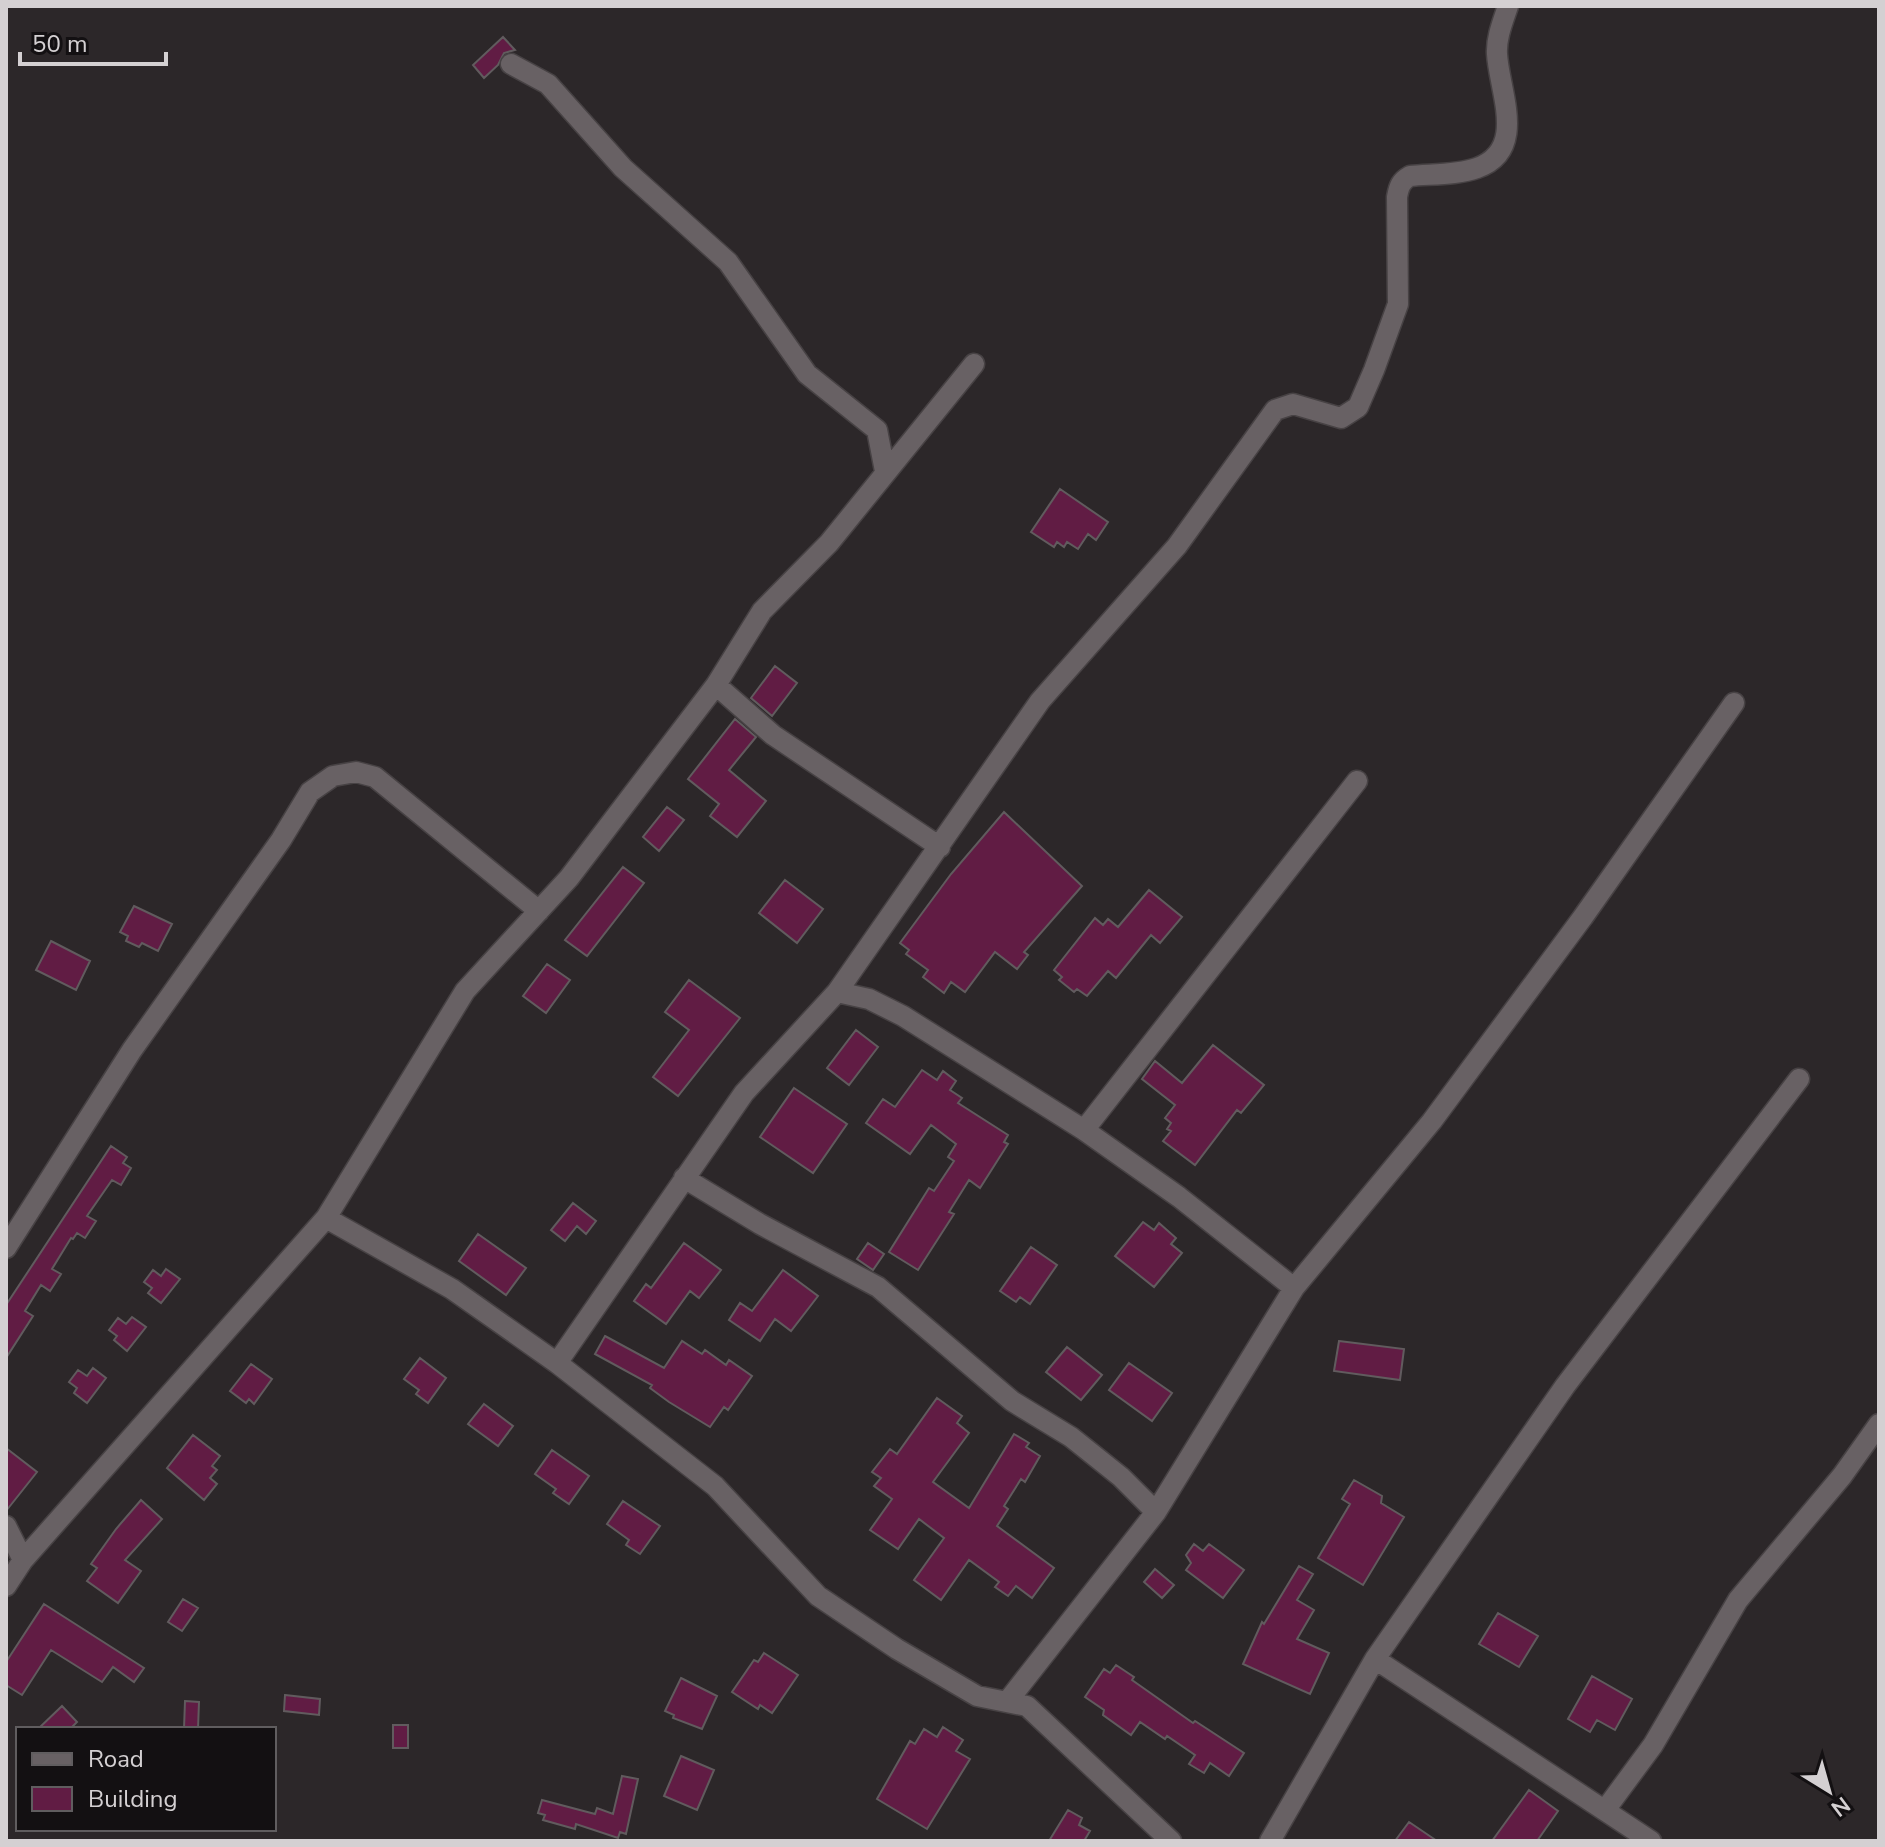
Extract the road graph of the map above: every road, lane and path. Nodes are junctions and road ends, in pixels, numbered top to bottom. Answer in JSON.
{"nodes":[{"id":1,"x":1508,"y":6,"type":"edge"},
{"id":2,"x":511,"y":64,"type":"dead end"},
{"id":3,"x":974,"y":364,"type":"dead end"},
{"id":4,"x":885,"y":471,"type":"junction"},
{"id":5,"x":716,"y":685,"type":"junction"},
{"id":6,"x":1734,"y":703,"type":"dead end"},
{"id":7,"x":1357,"y":781,"type":"dead end"},
{"id":8,"x":940,"y":847,"type":"junction"},
{"id":9,"x":539,"y":911,"type":"junction"},
{"id":10,"x":837,"y":992,"type":"junction"},
{"id":11,"x":1799,"y":1079,"type":"dead end"},
{"id":12,"x":1084,"y":1130,"type":"junction"},
{"id":13,"x":684,"y":1178,"type":"junction"},
{"id":14,"x":326,"y":1218,"type":"junction"},
{"id":15,"x":6,"y":1248,"type":"edge"},
{"id":16,"x":1294,"y":1288,"type":"junction"},
{"id":17,"x":557,"y":1363,"type":"junction"},
{"id":18,"x":1879,"y":1424,"type":"edge"},
{"id":19,"x":1156,"y":1512,"type":"junction"},
{"id":20,"x":6,"y":1526,"type":"edge"},
{"id":21,"x":23,"y":1560,"type":"junction"},
{"id":22,"x":6,"y":1586,"type":"edge"},
{"id":23,"x":1375,"y":1659,"type":"junction"},
{"id":24,"x":1007,"y":1702,"type":"junction"},
{"id":25,"x":1605,"y":1810,"type":"junction"},
{"id":26,"x":1171,"y":1841,"type":"edge"},
{"id":27,"x":1270,"y":1841,"type":"edge"},
{"id":28,"x":1651,"y":1841,"type":"edge"}],
"edges":[{"from":1,"to":8,"type":"street"},
{"from":2,"to":4,"type":"street"},
{"from":3,"to":4,"type":"street"},
{"from":4,"to":5,"type":"street"},
{"from":5,"to":8,"type":"street"},
{"from":5,"to":9,"type":"street"},
{"from":6,"to":16,"type":"street"},
{"from":7,"to":12,"type":"street"},
{"from":8,"to":10,"type":"street"},
{"from":9,"to":14,"type":"street"},
{"from":9,"to":15,"type":"street"},
{"from":10,"to":12,"type":"street"},
{"from":10,"to":13,"type":"street"},
{"from":11,"to":23,"type":"street"},
{"from":12,"to":16,"type":"street"},
{"from":13,"to":17,"type":"street"},
{"from":13,"to":19,"type":"street"},
{"from":14,"to":17,"type":"street"},
{"from":14,"to":21,"type":"street"},
{"from":16,"to":19,"type":"street"},
{"from":17,"to":24,"type":"street"},
{"from":18,"to":25,"type":"street"},
{"from":19,"to":24,"type":"street"},
{"from":20,"to":21,"type":"street"},
{"from":21,"to":22,"type":"street"},
{"from":23,"to":25,"type":"street"},
{"from":23,"to":27,"type":"street"},
{"from":24,"to":26,"type":"street"},
{"from":25,"to":28,"type":"street"}]}
